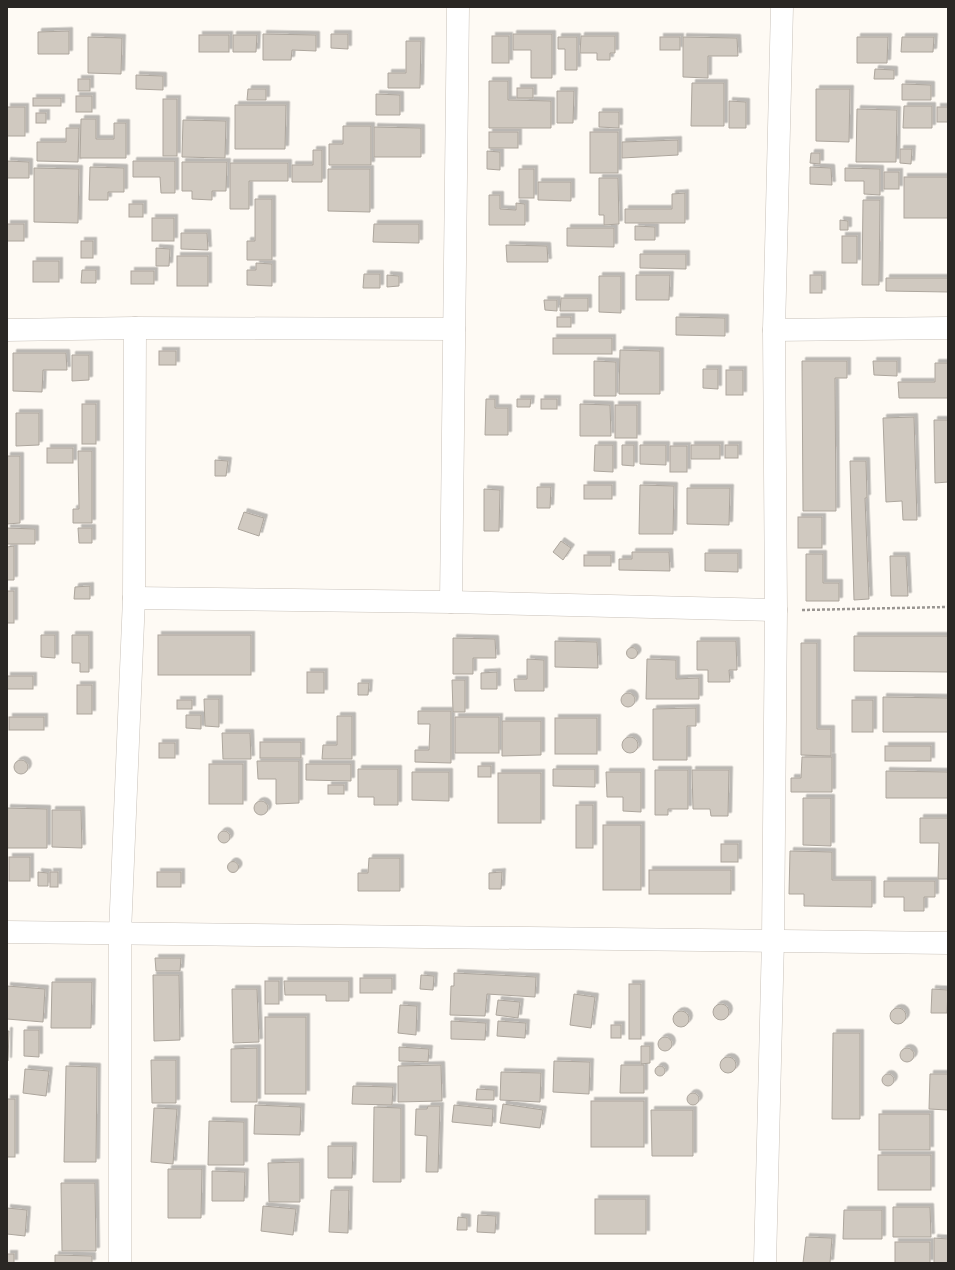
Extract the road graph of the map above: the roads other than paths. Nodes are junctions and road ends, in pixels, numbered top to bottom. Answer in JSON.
{"nodes":[{"id":1,"x":458,"y":7,"type":"edge"},
{"id":2,"x":782,"y":7,"type":"edge"},
{"id":3,"x":135,"y":328,"type":"junction"},
{"id":4,"x":948,"y":328,"type":"edge"},
{"id":5,"x":454,"y":329,"type":"junction"},
{"id":6,"x":7,"y":330,"type":"edge"},
{"id":7,"x":774,"y":330,"type":"junction"},
{"id":8,"x":134,"y":598,"type":"junction"},
{"id":9,"x":451,"y":602,"type":"junction"},
{"id":10,"x":776,"y":610,"type":"junction"},
{"id":11,"x":7,"y":932,"type":"edge"},
{"id":12,"x":120,"y":933,"type":"junction"},
{"id":13,"x":773,"y":940,"type":"junction"},
{"id":14,"x":948,"y":942,"type":"edge"},
{"id":15,"x":120,"y":1263,"type":"edge"},
{"id":16,"x":766,"y":1263,"type":"edge"}],
"edges":[{"from":1,"to":5,"type":"street"},
{"from":2,"to":7,"type":"street"},
{"from":3,"to":5,"type":"street"},
{"from":3,"to":6,"type":"street"},
{"from":3,"to":8,"type":"street"},
{"from":4,"to":7,"type":"street"},
{"from":5,"to":9,"type":"street"},
{"from":7,"to":10,"type":"street"},
{"from":8,"to":9,"type":"street"},
{"from":8,"to":12,"type":"street"},
{"from":9,"to":10,"type":"street"},
{"from":10,"to":13,"type":"street"},
{"from":11,"to":12,"type":"street"},
{"from":12,"to":13,"type":"street"},
{"from":12,"to":15,"type":"street"},
{"from":13,"to":14,"type":"street"},
{"from":13,"to":16,"type":"street"}]}
